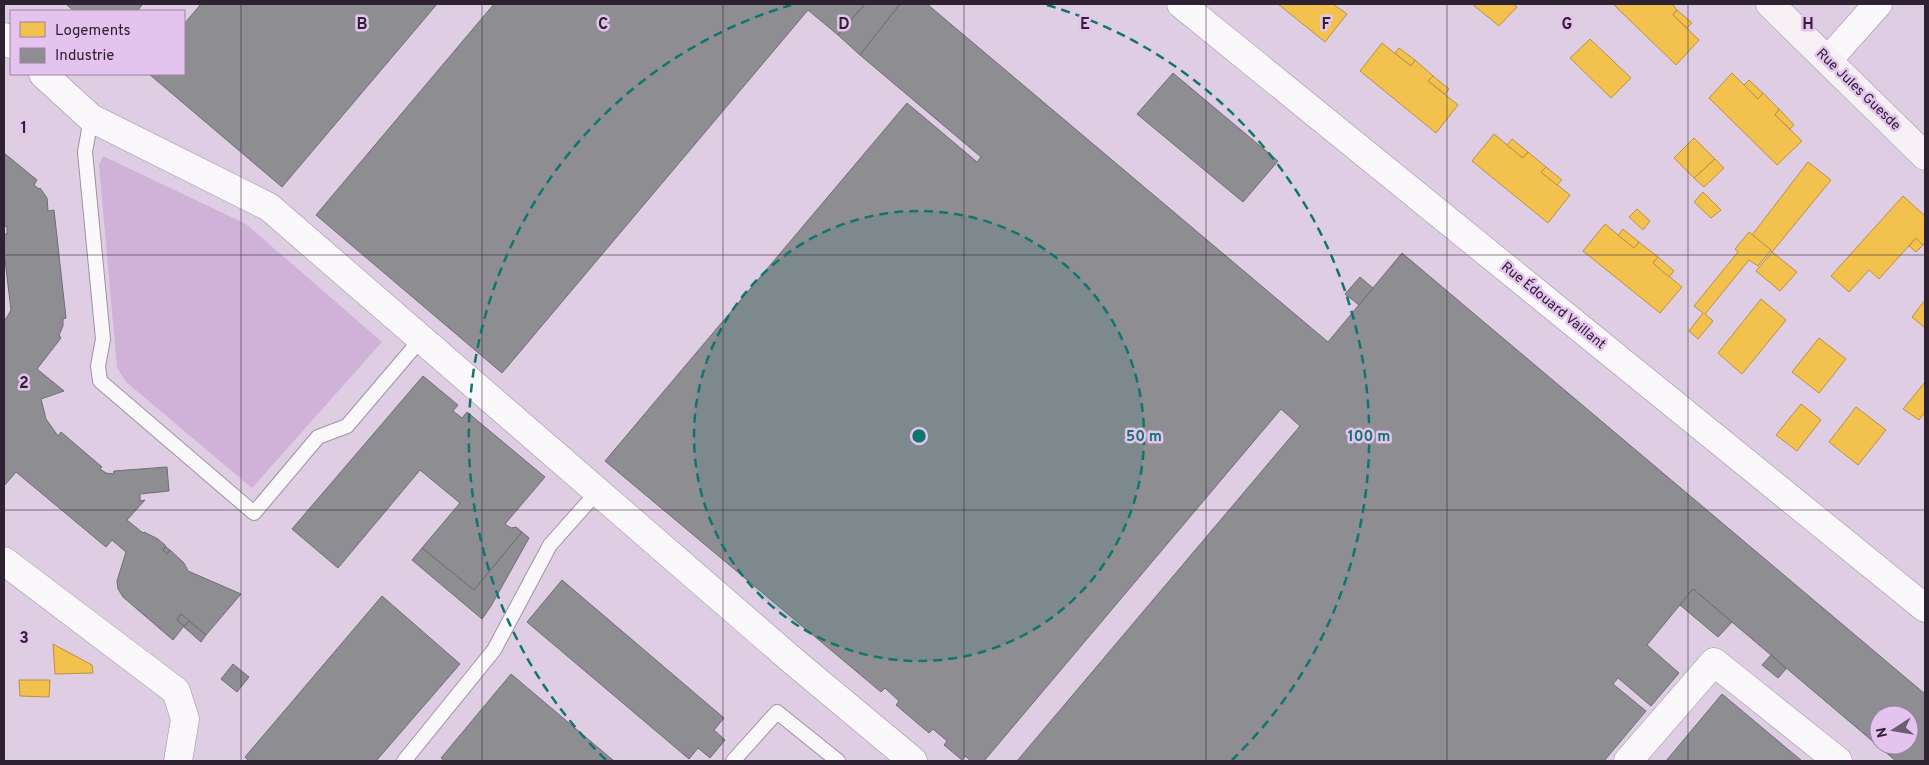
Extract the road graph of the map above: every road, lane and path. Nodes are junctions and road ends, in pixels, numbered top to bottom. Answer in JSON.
{"nodes":[{"id":1,"x":1181,"y":4,"type":"edge"},
{"id":2,"x":1770,"y":4,"type":"edge"},
{"id":3,"x":1878,"y":4,"type":"edge"},
{"id":4,"x":1828,"y":60,"type":"junction"},
{"id":5,"x":44,"y":75,"type":"edge"},
{"id":6,"x":91,"y":118,"type":"junction"},
{"id":7,"x":1925,"y":156,"type":"edge"},
{"id":8,"x":421,"y":339,"type":"junction"},
{"id":9,"x":598,"y":491,"type":"junction"},
{"id":10,"x":4,"y":561,"type":"edge"},
{"id":11,"x":1925,"y":608,"type":"edge"},
{"id":12,"x":178,"y":761,"type":"edge"},
{"id":13,"x":404,"y":761,"type":"edge"},
{"id":14,"x":733,"y":761,"type":"edge"},
{"id":15,"x":838,"y":761,"type":"edge"},
{"id":16,"x":913,"y":761,"type":"edge"},
{"id":17,"x":1628,"y":761,"type":"edge"},
{"id":18,"x":1838,"y":761,"type":"edge"}],
"edges":[{"from":1,"to":11,"type":"street","name":"Rue Édouard Vaillant"},
{"from":2,"to":4,"type":"street","name":"Rue Jules Guesde"},
{"from":3,"to":4,"type":"street"},
{"from":4,"to":7,"type":"street","name":"Rue Jules Guesde"},
{"from":5,"to":6,"type":"street"},
{"from":6,"to":8,"type":"street"},
{"from":6,"to":8,"type":"lane"},
{"from":8,"to":9,"type":"street"},
{"from":9,"to":13,"type":"lane"},
{"from":9,"to":16,"type":"street"},
{"from":10,"to":12,"type":"street"},
{"from":14,"to":15,"type":"lane"},
{"from":17,"to":18,"type":"street"}]}
